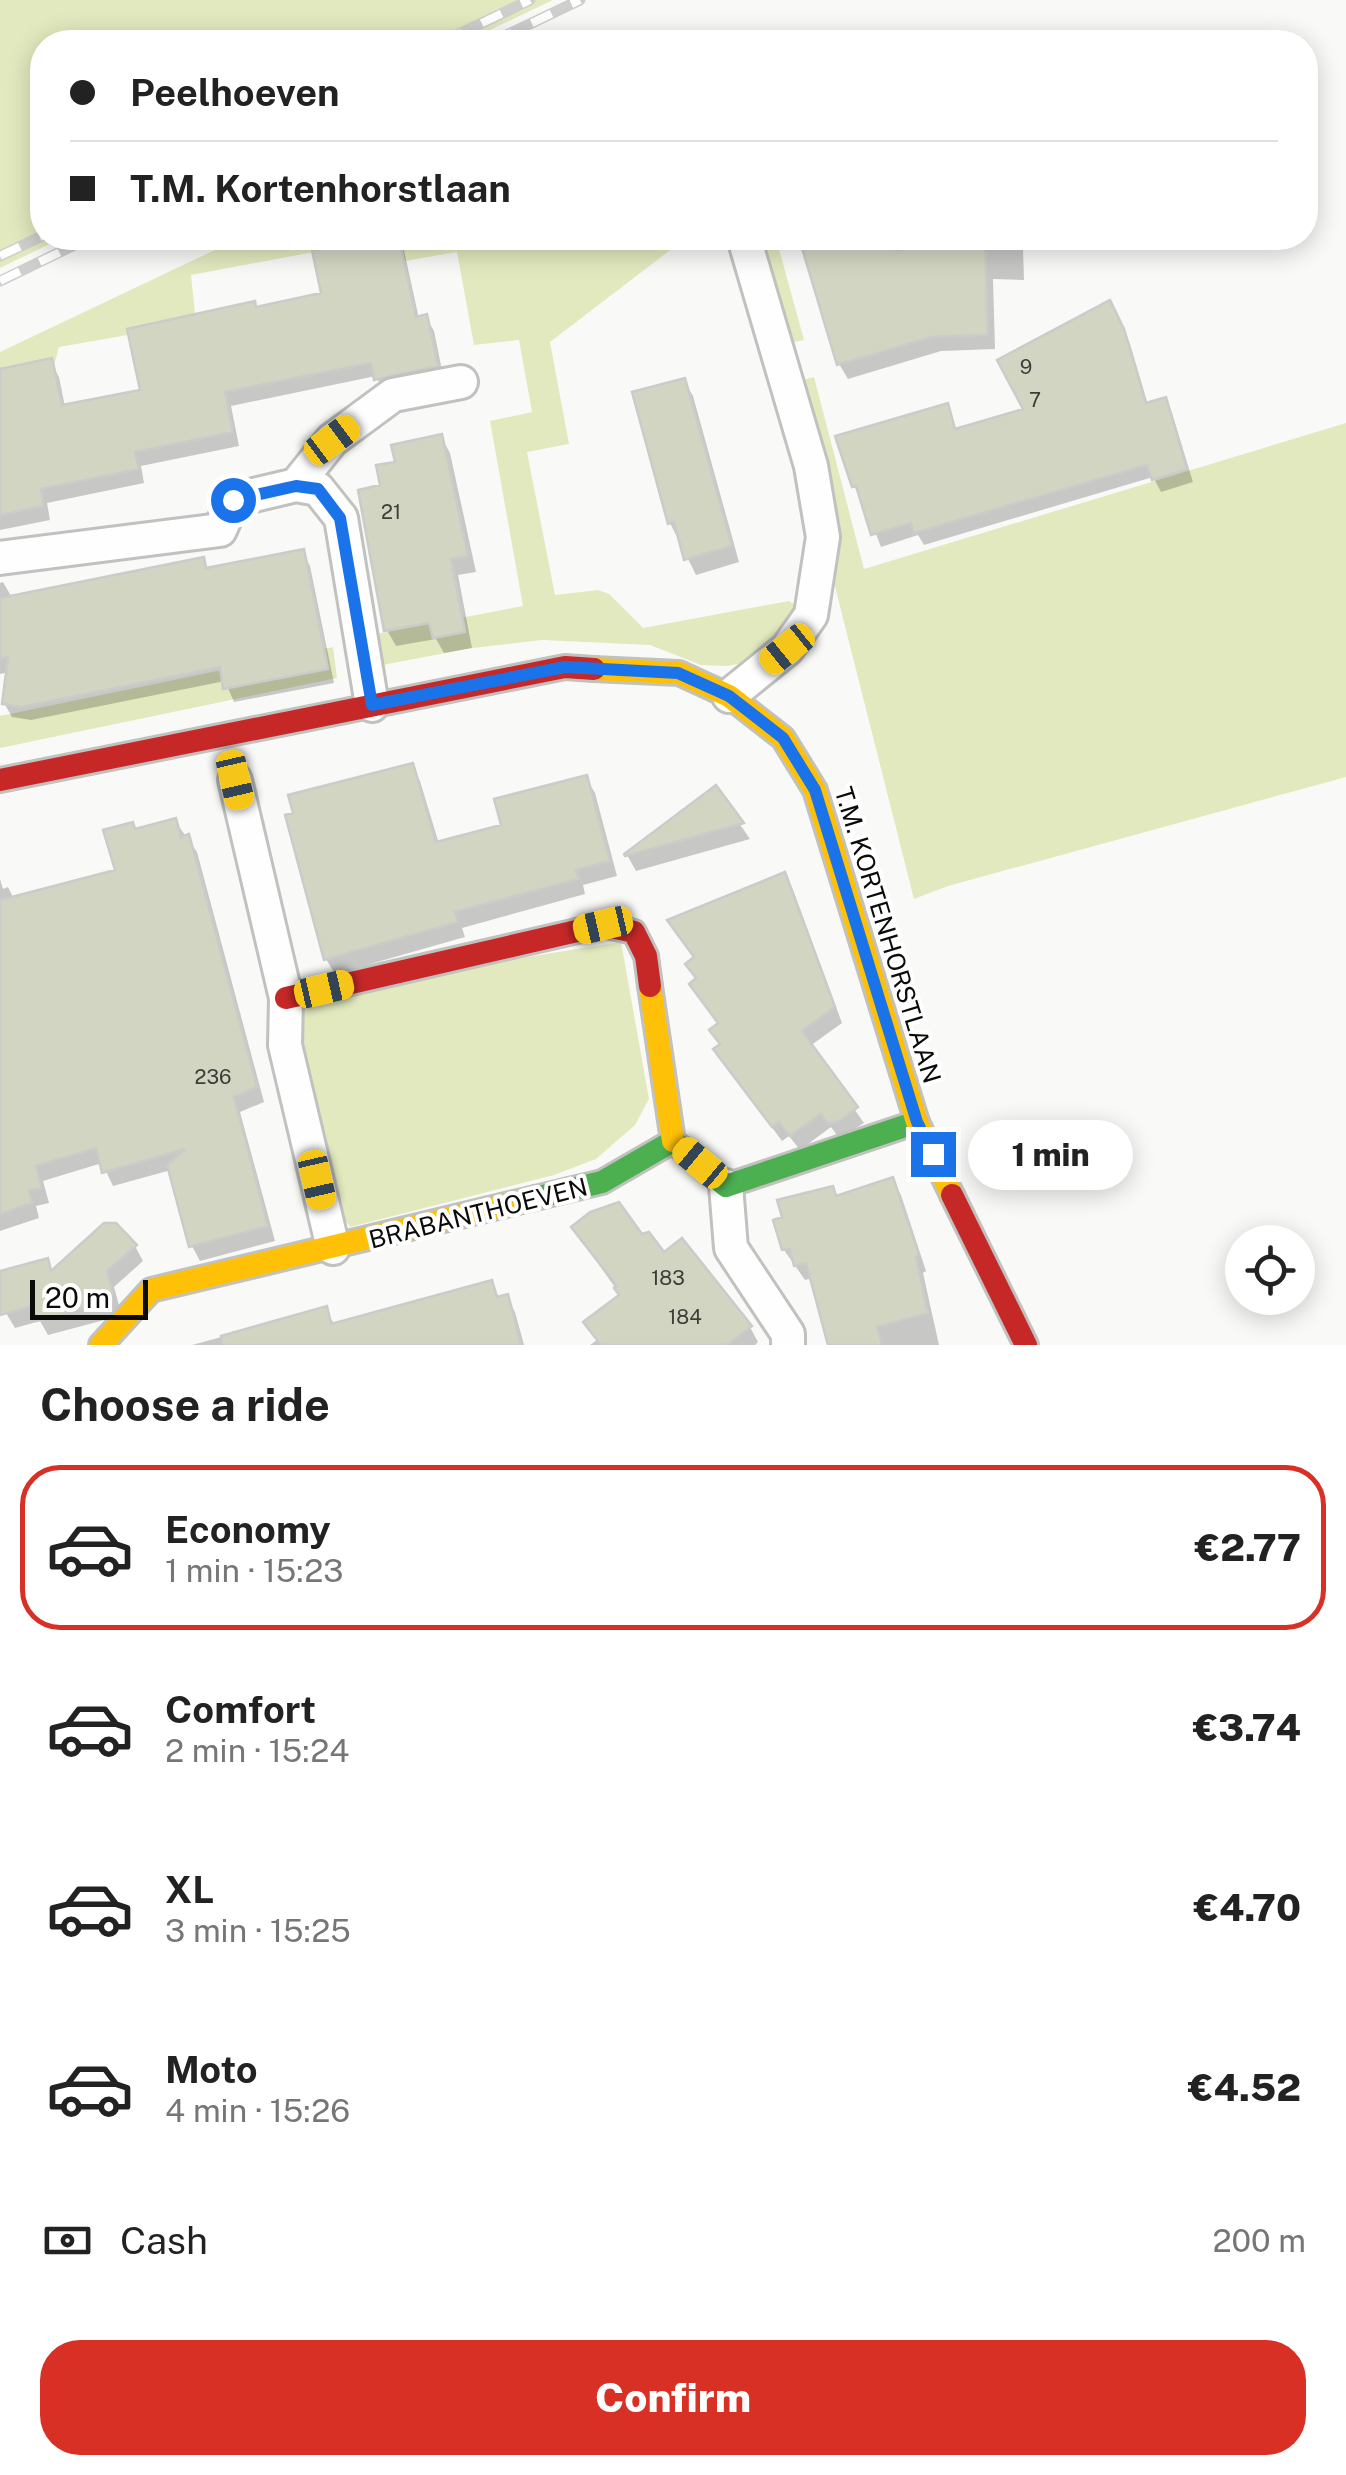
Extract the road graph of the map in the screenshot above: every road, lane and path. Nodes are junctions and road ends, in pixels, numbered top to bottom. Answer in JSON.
{"nodes":[{"id":1,"x":748,"y":250,"type":"edge"},
{"id":2,"x":461,"y":382,"type":"dead end"},
{"id":3,"x":296,"y":486,"type":"junction"},
{"id":4,"x":0,"y":558,"type":"edge"},
{"id":5,"x":729,"y":696,"type":"junction"},
{"id":6,"x":372,"y":705,"type":"junction"},
{"id":7,"x":0,"y":780,"type":"edge"},
{"id":8,"x":235,"y":780,"type":"dead end"},
{"id":9,"x":286,"y":998,"type":"junction"},
{"id":10,"x":917,"y":1122,"type":"junction"},
{"id":11,"x":673,"y":1141,"type":"junction"},
{"id":12,"x":726,"y":1186,"type":"junction"},
{"id":13,"x":333,"y":1248,"type":"junction"},
{"id":14,"x":101,"y":1345,"type":"edge"},
{"id":15,"x":788,"y":1345,"type":"edge"},
{"id":16,"x":1026,"y":1345,"type":"edge"}],
"edges":[{"from":1,"to":5,"type":"street"},
{"from":2,"to":3,"type":"street"},
{"from":3,"to":4,"type":"street"},
{"from":3,"to":6,"type":"street"},
{"from":5,"to":6,"type":"street","name":"T.M. KORTENHORSTLAAN"},
{"from":5,"to":10,"type":"street","name":"T.M. KORTENHORSTLAAN"},
{"from":6,"to":7,"type":"street","name":"T.M. KORTENHORSTLAAN"},
{"from":8,"to":9,"type":"street","name":"BRABANTHOEVEN"},
{"from":9,"to":11,"type":"street"},
{"from":9,"to":13,"type":"street","name":"BRABANTHOEVEN"},
{"from":10,"to":12,"type":"street"},
{"from":10,"to":16,"type":"street","name":"T.M. KORTENHORSTLAAN"},
{"from":11,"to":12,"type":"street"},
{"from":11,"to":13,"type":"street","name":"BRABANTHOEVEN"},
{"from":12,"to":15,"type":"street"},
{"from":13,"to":14,"type":"street","name":"BRABANTHOEVEN"}]}
